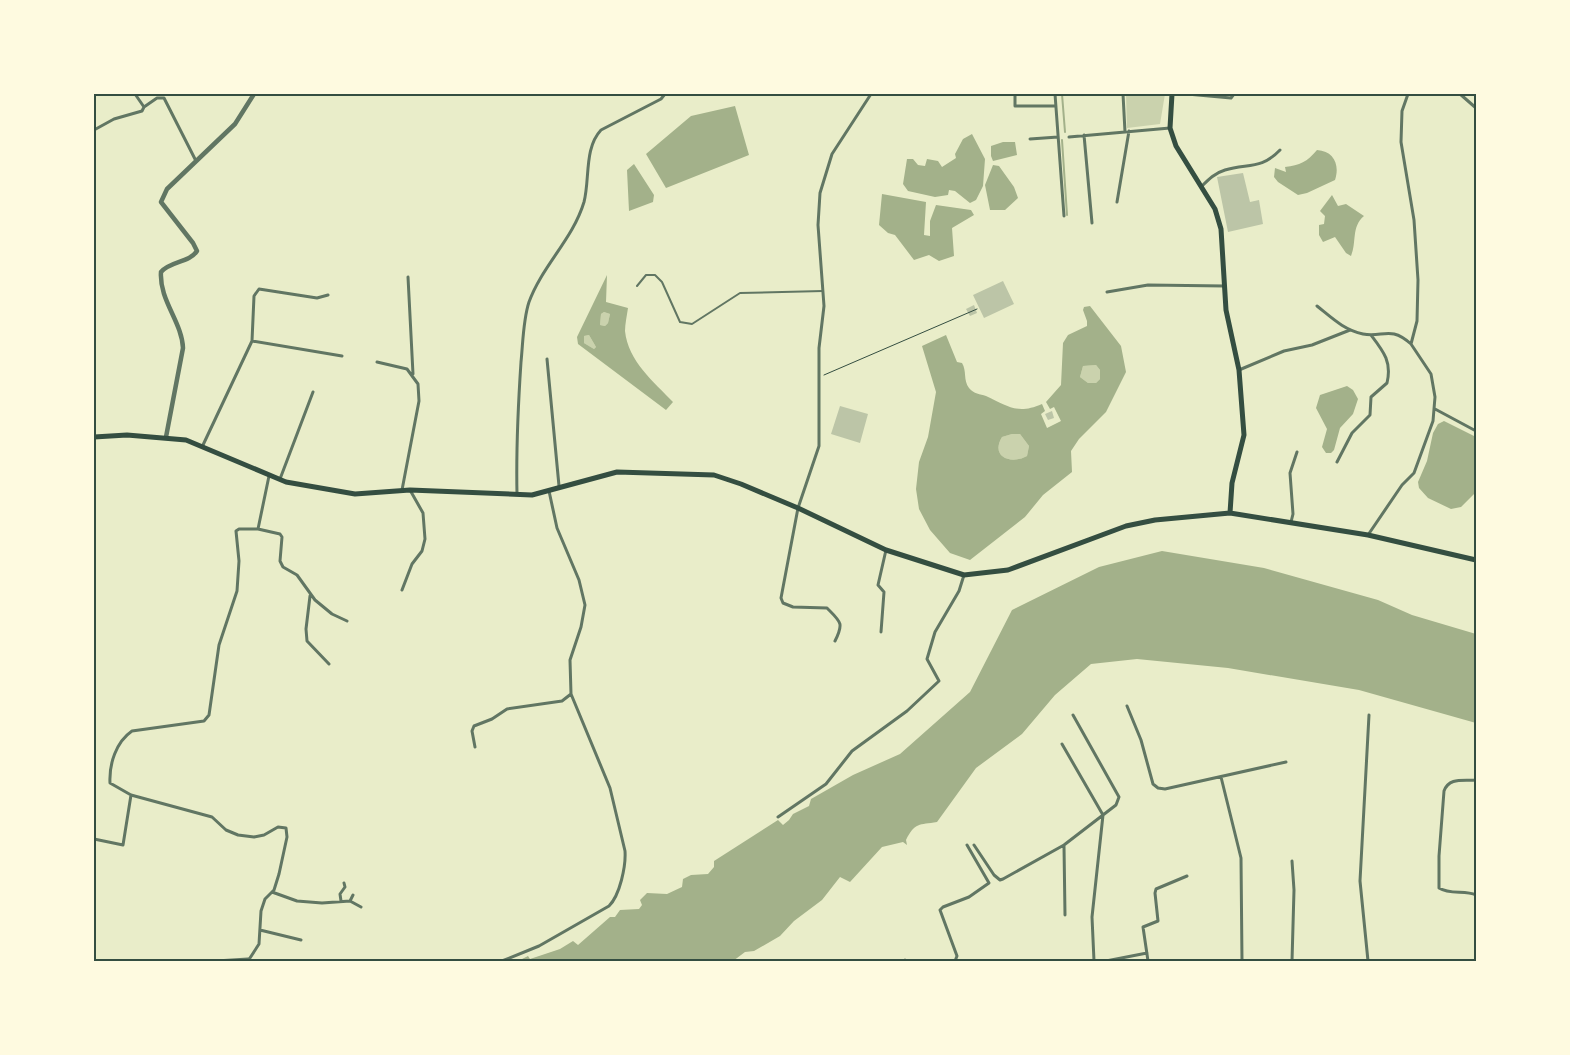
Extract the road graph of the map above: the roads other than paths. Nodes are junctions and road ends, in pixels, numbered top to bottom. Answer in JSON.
{"nodes":[{"id":1,"x":135,"y":94,"type":"edge"},
{"id":2,"x":254,"y":94,"type":"edge"},
{"id":3,"x":665,"y":94,"type":"edge"},
{"id":4,"x":872,"y":94,"type":"edge"},
{"id":5,"x":1015,"y":94,"type":"edge"},
{"id":6,"x":1055,"y":94,"type":"edge"},
{"id":7,"x":1123,"y":94,"type":"edge"},
{"id":8,"x":1172,"y":94,"type":"edge"},
{"id":9,"x":1187,"y":94,"type":"edge"},
{"id":10,"x":1234,"y":94,"type":"edge"},
{"id":11,"x":1408,"y":94,"type":"edge"},
{"id":12,"x":1460,"y":94,"type":"edge"},
{"id":13,"x":156,"y":96,"type":"edge"},
{"id":14,"x":1056,"y":106,"type":"junction"},
{"id":15,"x":144,"y":107,"type":"junction"},
{"id":16,"x":1476,"y":108,"type":"edge"},
{"id":17,"x":1170,"y":128,"type":"junction"},
{"id":18,"x":94,"y":130,"type":"edge"},
{"id":19,"x":1127,"y":131,"type":"junction"},
{"id":20,"x":1084,"y":135,"type":"junction"},
{"id":21,"x":1069,"y":136,"type":"dead end"},
{"id":22,"x":1058,"y":137,"type":"junction"},
{"id":23,"x":1030,"y":139,"type":"dead end"},
{"id":24,"x":1280,"y":150,"type":"dead end"},
{"id":25,"x":196,"y":162,"type":"junction"},
{"id":26,"x":1202,"y":186,"type":"junction"},
{"id":27,"x":1117,"y":202,"type":"dead end"},
{"id":28,"x":1064,"y":216,"type":"dead end"},
{"id":29,"x":1092,"y":223,"type":"dead end"},
{"id":30,"x":408,"y":277,"type":"dead end"},
{"id":31,"x":637,"y":286,"type":"dead end"},
{"id":32,"x":1225,"y":286,"type":"junction"},
{"id":33,"x":823,"y":291,"type":"junction"},
{"id":34,"x":1107,"y":292,"type":"dead end"},
{"id":35,"x":328,"y":295,"type":"dead end"},
{"id":36,"x":1317,"y":306,"type":"dead end"},
{"id":37,"x":1350,"y":330,"type":"junction"},
{"id":38,"x":1371,"y":335,"type":"junction"},
{"id":39,"x":252,"y":341,"type":"junction"},
{"id":40,"x":1411,"y":344,"type":"junction"},
{"id":41,"x":342,"y":356,"type":"dead end"},
{"id":42,"x":547,"y":359,"type":"dead end"},
{"id":43,"x":377,"y":362,"type":"dead end"},
{"id":44,"x":1239,"y":370,"type":"junction"},
{"id":45,"x":413,"y":375,"type":"junction"},
{"id":46,"x":313,"y":392,"type":"dead end"},
{"id":47,"x":1435,"y":409,"type":"junction"},
{"id":48,"x":1476,"y":431,"type":"edge"},
{"id":49,"x":94,"y":437,"type":"edge"},
{"id":50,"x":166,"y":437,"type":"junction"},
{"id":51,"x":202,"y":445,"type":"junction"},
{"id":52,"x":1297,"y":452,"type":"dead end"},
{"id":53,"x":1337,"y":462,"type":"dead end"},
{"id":54,"x":270,"y":476,"type":"junction"},
{"id":55,"x":280,"y":480,"type":"junction"},
{"id":56,"x":559,"y":486,"type":"junction"},
{"id":57,"x":548,"y":489,"type":"junction"},
{"id":58,"x":410,"y":490,"type":"junction"},
{"id":59,"x":402,"y":491,"type":"junction"},
{"id":60,"x":517,"y":494,"type":"junction"},
{"id":61,"x":798,"y":508,"type":"junction"},
{"id":62,"x":1230,"y":513,"type":"junction"},
{"id":63,"x":1291,"y":523,"type":"junction"},
{"id":64,"x":258,"y":529,"type":"junction"},
{"id":65,"x":1368,"y":535,"type":"junction"},
{"id":66,"x":886,"y":550,"type":"junction"},
{"id":67,"x":1476,"y":560,"type":"edge"},
{"id":68,"x":964,"y":575,"type":"junction"},
{"id":69,"x":402,"y":590,"type":"dead end"},
{"id":70,"x":310,"y":596,"type":"junction"},
{"id":71,"x":347,"y":621,"type":"dead end"},
{"id":72,"x":881,"y":632,"type":"dead end"},
{"id":73,"x":835,"y":641,"type":"dead end"},
{"id":74,"x":329,"y":664,"type":"dead end"},
{"id":75,"x":571,"y":694,"type":"junction"},
{"id":76,"x":1127,"y":706,"type":"dead end"},
{"id":77,"x":1072,"y":715,"type":"dead end"},
{"id":78,"x":1369,"y":715,"type":"dead end"},
{"id":79,"x":1062,"y":744,"type":"dead end"},
{"id":80,"x":475,"y":747,"type":"dead end"},
{"id":81,"x":1286,"y":762,"type":"dead end"},
{"id":82,"x":1221,"y":777,"type":"junction"},
{"id":83,"x":1476,"y":780,"type":"edge"},
{"id":84,"x":131,"y":795,"type":"junction"},
{"id":85,"x":1103,"y":814,"type":"junction"},
{"id":86,"x":778,"y":817,"type":"dead end"},
{"id":87,"x":94,"y":839,"type":"edge"},
{"id":88,"x":967,"y":845,"type":"dead end"},
{"id":89,"x":974,"y":845,"type":"dead end"},
{"id":90,"x":1064,"y":845,"type":"junction"},
{"id":91,"x":1292,"y":861,"type":"dead end"},
{"id":92,"x":1188,"y":876,"type":"dead end"},
{"id":93,"x":344,"y":883,"type":"dead end"},
{"id":94,"x":272,"y":892,"type":"junction"},
{"id":95,"x":353,"y":895,"type":"dead end"},
{"id":96,"x":1476,"y":895,"type":"edge"},
{"id":97,"x":341,"y":901,"type":"junction"},
{"id":98,"x":350,"y":901,"type":"junction"},
{"id":99,"x":361,"y":907,"type":"dead end"},
{"id":100,"x":1065,"y":915,"type":"dead end"},
{"id":101,"x":260,"y":930,"type":"junction"},
{"id":102,"x":301,"y":940,"type":"dead end"},
{"id":103,"x":1147,"y":953,"type":"junction"},
{"id":104,"x":221,"y":960,"type":"edge"},
{"id":105,"x":248,"y":960,"type":"edge"},
{"id":106,"x":216,"y":961,"type":"edge"},
{"id":107,"x":502,"y":961,"type":"edge"},
{"id":108,"x":955,"y":961,"type":"edge"},
{"id":109,"x":1094,"y":961,"type":"edge"},
{"id":110,"x":1106,"y":961,"type":"edge"},
{"id":111,"x":1148,"y":961,"type":"edge"},
{"id":112,"x":1242,"y":961,"type":"edge"},
{"id":113,"x":1292,"y":961,"type":"edge"},
{"id":114,"x":1368,"y":961,"type":"edge"}],
"edges":[{"from":1,"to":15,"type":"street"},
{"from":2,"to":25,"type":"street"},
{"from":3,"to":60,"type":"street"},
{"from":4,"to":33,"type":"street"},
{"from":5,"to":14,"type":"street"},
{"from":6,"to":14,"type":"street"},
{"from":7,"to":19,"type":"street"},
{"from":8,"to":17,"type":"main road"},
{"from":9,"to":10,"type":"street"},
{"from":11,"to":40,"type":"street"},
{"from":12,"to":16,"type":"street"},
{"from":13,"to":15,"type":"street"},
{"from":13,"to":25,"type":"street"},
{"from":14,"to":22,"type":"street"},
{"from":15,"to":18,"type":"street"},
{"from":17,"to":19,"type":"street"},
{"from":17,"to":26,"type":"main road"},
{"from":19,"to":20,"type":"street"},
{"from":19,"to":27,"type":"street"},
{"from":20,"to":21,"type":"street"},
{"from":20,"to":29,"type":"street"},
{"from":22,"to":23,"type":"street"},
{"from":22,"to":28,"type":"street"},
{"from":24,"to":26,"type":"street"},
{"from":25,"to":50,"type":"street"},
{"from":26,"to":32,"type":"main road"},
{"from":30,"to":45,"type":"street"},
{"from":31,"to":33,"type":"lane"},
{"from":32,"to":34,"type":"street"},
{"from":32,"to":44,"type":"main road"},
{"from":33,"to":61,"type":"street"},
{"from":35,"to":39,"type":"street"},
{"from":36,"to":37,"type":"street"},
{"from":37,"to":38,"type":"street"},
{"from":37,"to":44,"type":"street"},
{"from":38,"to":40,"type":"street"},
{"from":38,"to":53,"type":"street"},
{"from":39,"to":41,"type":"street"},
{"from":39,"to":51,"type":"street"},
{"from":40,"to":47,"type":"street"},
{"from":42,"to":56,"type":"street"},
{"from":43,"to":45,"type":"street"},
{"from":44,"to":62,"type":"main road"},
{"from":45,"to":59,"type":"street"},
{"from":46,"to":55,"type":"street"},
{"from":47,"to":48,"type":"street"},
{"from":47,"to":65,"type":"street"},
{"from":49,"to":50,"type":"main road"},
{"from":50,"to":51,"type":"main road"},
{"from":51,"to":54,"type":"main road"},
{"from":52,"to":63,"type":"street"},
{"from":54,"to":55,"type":"main road"},
{"from":54,"to":64,"type":"street"},
{"from":55,"to":59,"type":"main road"},
{"from":56,"to":57,"type":"main road"},
{"from":56,"to":61,"type":"main road"},
{"from":57,"to":60,"type":"main road"},
{"from":57,"to":75,"type":"street"},
{"from":58,"to":59,"type":"main road"},
{"from":58,"to":60,"type":"main road"},
{"from":58,"to":69,"type":"street"},
{"from":61,"to":66,"type":"main road"},
{"from":61,"to":73,"type":"street"},
{"from":62,"to":63,"type":"main road"},
{"from":62,"to":68,"type":"main road"},
{"from":63,"to":65,"type":"main road"},
{"from":64,"to":70,"type":"street"},
{"from":64,"to":84,"type":"street"},
{"from":65,"to":67,"type":"main road"},
{"from":66,"to":68,"type":"main road"},
{"from":66,"to":72,"type":"street"},
{"from":68,"to":86,"type":"street"},
{"from":70,"to":71,"type":"street"},
{"from":70,"to":74,"type":"street"},
{"from":75,"to":80,"type":"street"},
{"from":75,"to":107,"type":"street"},
{"from":76,"to":82,"type":"street"},
{"from":77,"to":85,"type":"street"},
{"from":78,"to":114,"type":"street"},
{"from":79,"to":85,"type":"street"},
{"from":81,"to":82,"type":"street"},
{"from":82,"to":112,"type":"street"},
{"from":83,"to":96,"type":"street"},
{"from":84,"to":87,"type":"street"},
{"from":84,"to":94,"type":"street"},
{"from":85,"to":90,"type":"street"},
{"from":85,"to":109,"type":"street"},
{"from":88,"to":108,"type":"street"},
{"from":89,"to":90,"type":"street"},
{"from":90,"to":100,"type":"street"},
{"from":91,"to":113,"type":"street"},
{"from":92,"to":103,"type":"street"},
{"from":93,"to":97,"type":"street"},
{"from":94,"to":97,"type":"street"},
{"from":94,"to":101,"type":"street"},
{"from":95,"to":98,"type":"street"},
{"from":97,"to":98,"type":"street"},
{"from":98,"to":99,"type":"street"},
{"from":101,"to":102,"type":"street"},
{"from":101,"to":105,"type":"street"},
{"from":103,"to":110,"type":"street"},
{"from":103,"to":111,"type":"street"},
{"from":104,"to":105,"type":"street"},
{"from":104,"to":106,"type":"street"}]}
